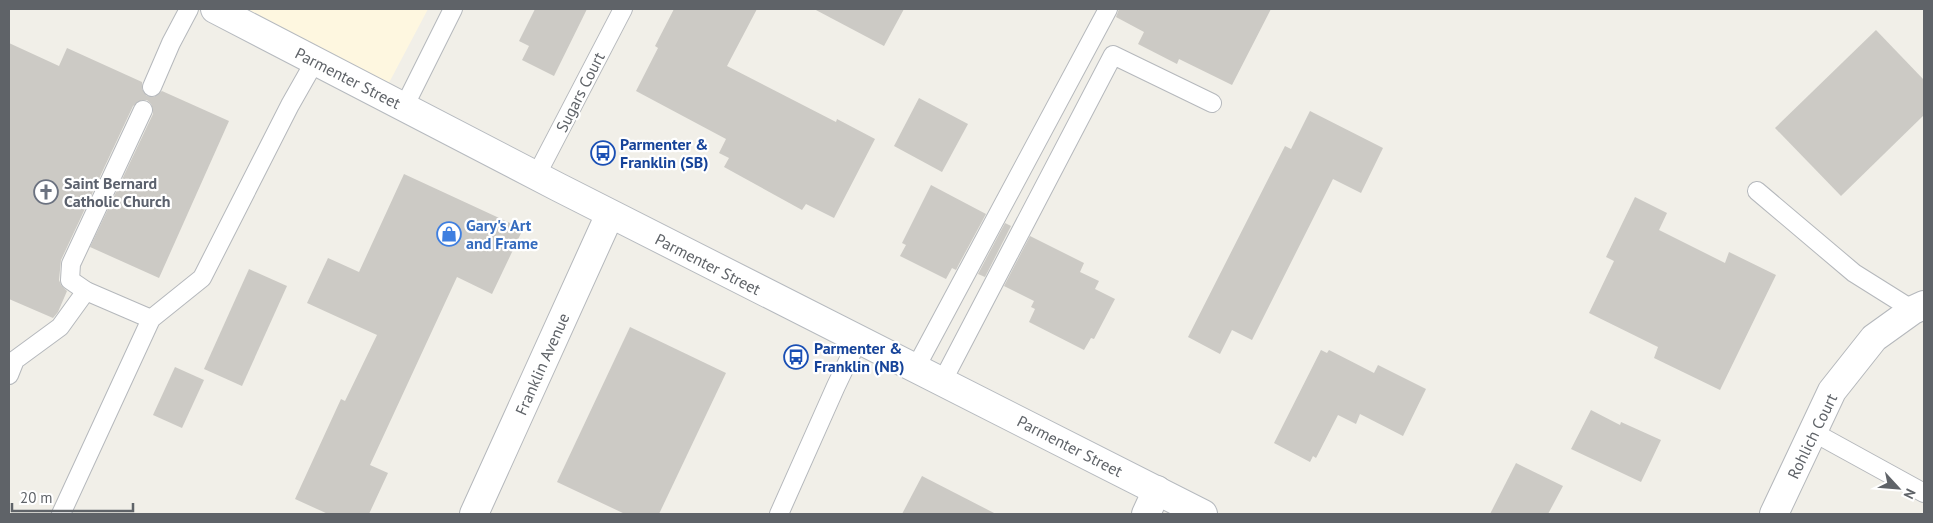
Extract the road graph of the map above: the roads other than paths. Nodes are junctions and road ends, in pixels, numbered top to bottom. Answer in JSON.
{"nodes":[{"id":1,"x":189,"y":9,"type":"edge"},
{"id":2,"x":215,"y":9,"type":"edge"},
{"id":3,"x":453,"y":9,"type":"edge"},
{"id":4,"x":623,"y":9,"type":"edge"},
{"id":5,"x":1108,"y":9,"type":"edge"},
{"id":6,"x":316,"y":61,"type":"junction"},
{"id":7,"x":152,"y":87,"type":"dead end"},
{"id":8,"x":1212,"y":103,"type":"dead end"},
{"id":9,"x":404,"y":107,"type":"junction"},
{"id":10,"x":143,"y":110,"type":"dead end"},
{"id":11,"x":536,"y":176,"type":"junction"},
{"id":12,"x":1757,"y":191,"type":"dead end"},
{"id":13,"x":610,"y":214,"type":"junction"},
{"id":14,"x":86,"y":291,"type":"junction"},
{"id":15,"x":1919,"y":308,"type":"edge"},
{"id":16,"x":151,"y":319,"type":"junction"},
{"id":17,"x":858,"y":340,"type":"junction"},
{"id":18,"x":915,"y":369,"type":"junction"},
{"id":19,"x":9,"y":375,"type":"edge"},
{"id":20,"x":942,"y":382,"type":"junction"},
{"id":21,"x":1812,"y":432,"type":"junction"},
{"id":22,"x":1924,"y":493,"type":"edge"},
{"id":23,"x":1151,"y":502,"type":"edge"},
{"id":24,"x":61,"y":514,"type":"edge"},
{"id":25,"x":474,"y":514,"type":"edge"},
{"id":26,"x":779,"y":514,"type":"edge"},
{"id":27,"x":1203,"y":514,"type":"edge"},
{"id":28,"x":1774,"y":514,"type":"edge"}],
"edges":[{"from":1,"to":7,"type":"lane"},
{"from":2,"to":6,"type":"street","name":"Parmenter Street"},
{"from":3,"to":9,"type":"lane"},
{"from":4,"to":11,"type":"lane","name":"Sugars Court"},
{"from":5,"to":18,"type":"lane"},
{"from":6,"to":9,"type":"street","name":"Parmenter Street"},
{"from":6,"to":16,"type":"lane"},
{"from":8,"to":20,"type":"lane"},
{"from":9,"to":11,"type":"street","name":"Parmenter Street"},
{"from":10,"to":14,"type":"lane"},
{"from":11,"to":13,"type":"street","name":"Parmenter Street"},
{"from":12,"to":15,"type":"lane"},
{"from":13,"to":17,"type":"street","name":"Parmenter Street"},
{"from":13,"to":25,"type":"street","name":"Franklin Avenue"},
{"from":14,"to":16,"type":"lane"},
{"from":14,"to":19,"type":"lane"},
{"from":15,"to":21,"type":"street","name":"Rohlich Court"},
{"from":16,"to":24,"type":"lane"},
{"from":17,"to":18,"type":"street","name":"Parmenter Street"},
{"from":17,"to":26,"type":"lane"},
{"from":18,"to":20,"type":"street","name":"Parmenter Street"},
{"from":20,"to":23,"type":"street","name":"Parmenter Street"},
{"from":21,"to":22,"type":"lane"},
{"from":21,"to":28,"type":"street","name":"Rohlich Court"},
{"from":23,"to":27,"type":"street","name":"Parmenter Street"}]}
